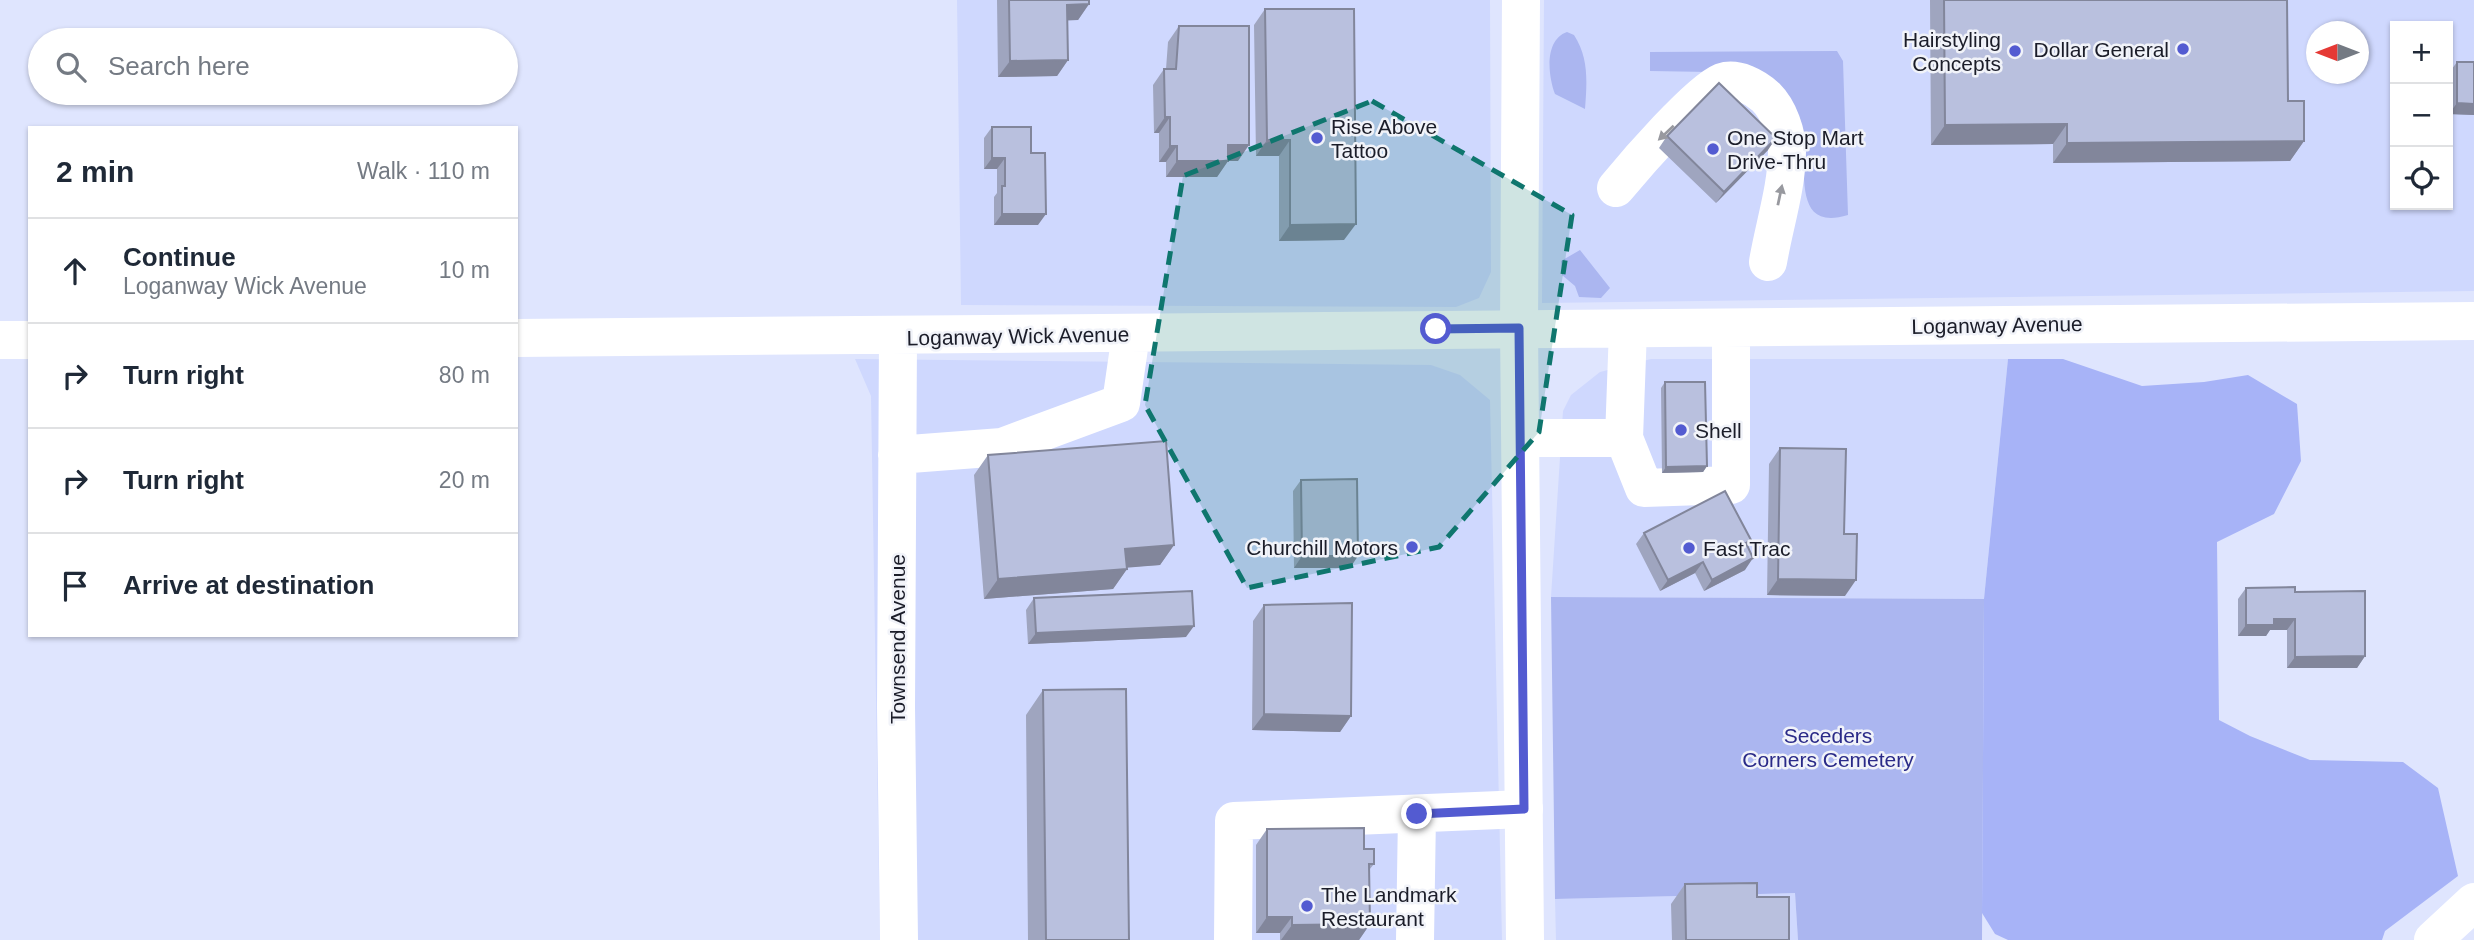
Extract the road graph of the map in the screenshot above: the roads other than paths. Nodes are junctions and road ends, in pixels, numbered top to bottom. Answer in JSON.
{"nodes":[{"id":1,"x":1521,"y":0,"type":"edge"},
{"id":2,"x":1616,"y":188,"type":"dead end"},
{"id":3,"x":1768,"y":262,"type":"dead end"},
{"id":4,"x":2474,"y":321,"type":"edge"},
{"id":5,"x":1519,"y":328,"type":"junction"},
{"id":6,"x":1731,"y":328,"type":"junction"},
{"id":7,"x":1628,"y":329,"type":"junction"},
{"id":8,"x":1132,"y":334,"type":"junction"},
{"id":9,"x":898,"y":337,"type":"junction"},
{"id":10,"x":518,"y":338,"type":"edge"},
{"id":11,"x":0,"y":340,"type":"edge"},
{"id":12,"x":28,"y":340,"type":"edge"},
{"id":13,"x":1522,"y":438,"type":"junction"},
{"id":14,"x":1624,"y":438,"type":"junction"},
{"id":15,"x":897,"y":454,"type":"junction"},
{"id":16,"x":1524,"y":809,"type":"junction"},
{"id":17,"x":1417,"y":814,"type":"junction"},
{"id":18,"x":2474,"y":902,"type":"edge"},
{"id":19,"x":899,"y":940,"type":"edge"},
{"id":20,"x":1233,"y":940,"type":"edge"},
{"id":21,"x":1416,"y":940,"type":"edge"},
{"id":22,"x":1525,"y":940,"type":"edge"},
{"id":23,"x":2433,"y":940,"type":"edge"}],
"edges":[{"from":1,"to":5,"type":"street"},
{"from":3,"to":2,"type":"street","one_way":true},
{"from":4,"to":6,"type":"street","name":"Loganway Avenue"},
{"from":5,"to":7,"type":"street","name":"Loganway Avenue"},
{"from":5,"to":8,"type":"street","name":"Loganway Wick Avenue"},
{"from":5,"to":13,"type":"street"},
{"from":6,"to":7,"type":"street","name":"Loganway Avenue"},
{"from":6,"to":14,"type":"street"},
{"from":7,"to":14,"type":"street"},
{"from":8,"to":9,"type":"street","name":"Loganway Wick Avenue"},
{"from":8,"to":15,"type":"street"},
{"from":9,"to":10,"type":"street","name":"Loganway Wick Avenue"},
{"from":9,"to":15,"type":"street","name":"Townsend Avenue"},
{"from":11,"to":12,"type":"street"},
{"from":13,"to":14,"type":"street"},
{"from":13,"to":16,"type":"street"},
{"from":15,"to":19,"type":"street","name":"Townsend Avenue"},
{"from":16,"to":17,"type":"street"},
{"from":16,"to":22,"type":"street"},
{"from":17,"to":20,"type":"street"},
{"from":17,"to":21,"type":"street"},
{"from":18,"to":23,"type":"street"}]}
